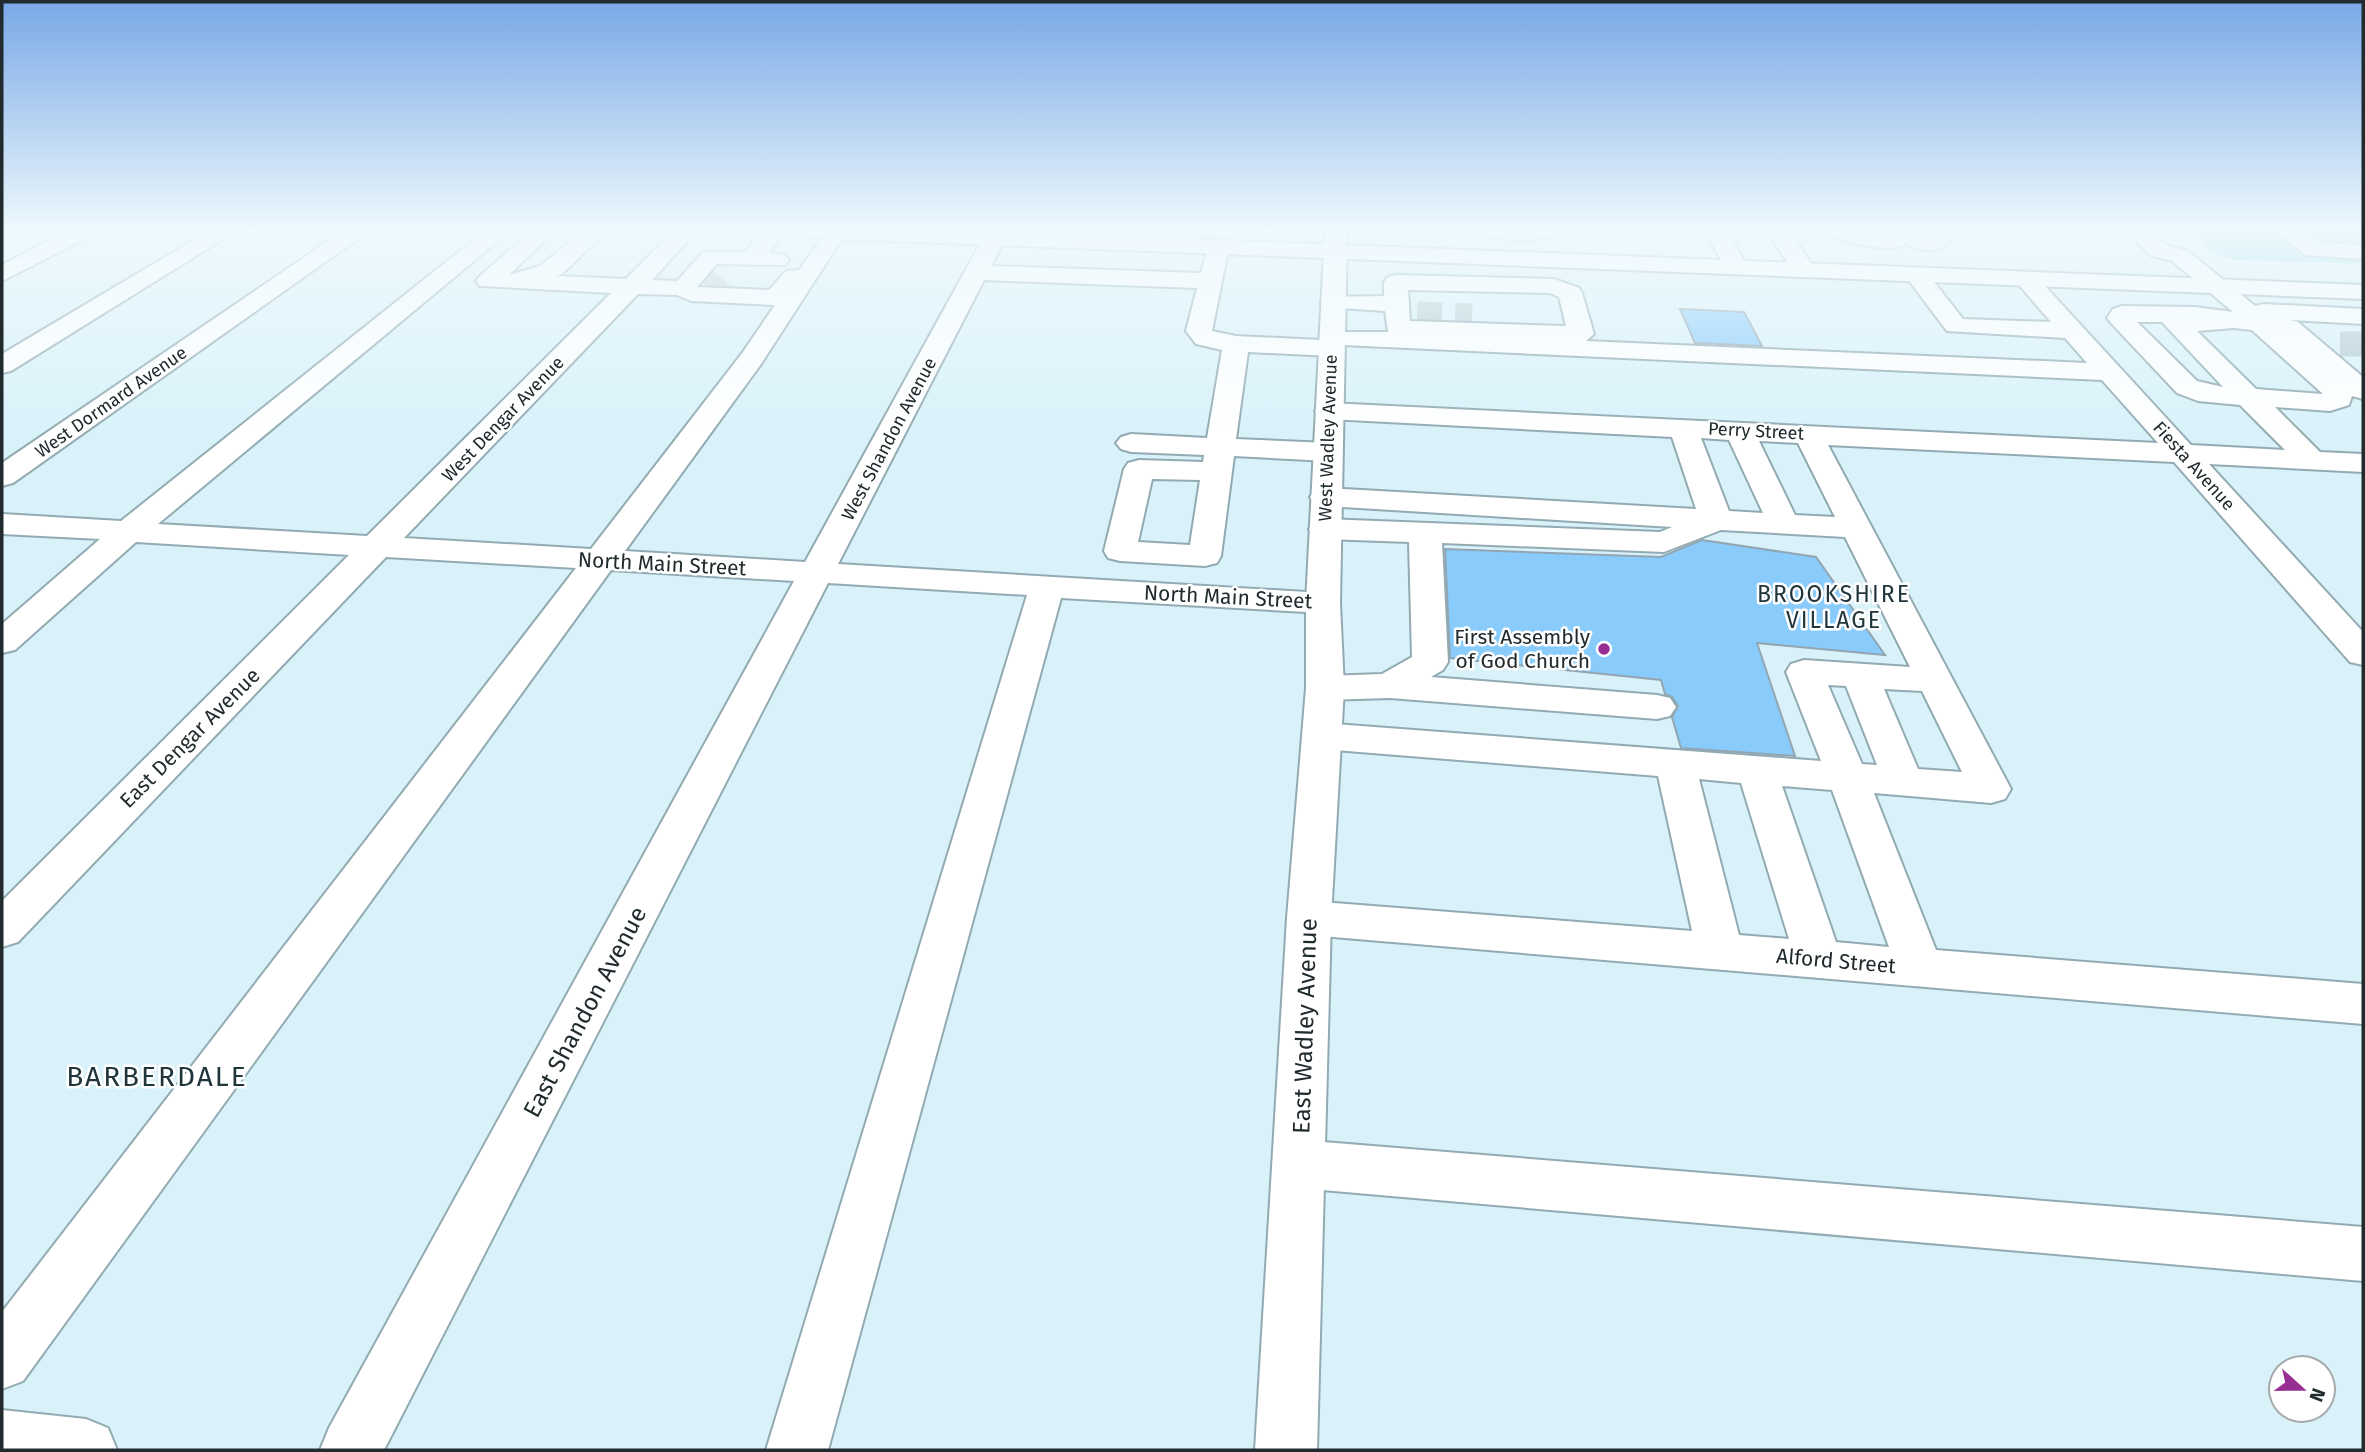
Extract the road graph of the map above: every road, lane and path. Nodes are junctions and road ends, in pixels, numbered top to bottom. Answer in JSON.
{"nodes":[{"id":1,"x":112,"y":299,"type":"edge"},
{"id":2,"x":260,"y":299,"type":"edge"},
{"id":3,"x":415,"y":299,"type":"edge"},
{"id":4,"x":603,"y":299,"type":"edge"},
{"id":5,"x":792,"y":299,"type":"edge"},
{"id":6,"x":963,"y":299,"type":"edge"},
{"id":7,"x":1207,"y":299,"type":"edge"},
{"id":8,"x":1333,"y":299,"type":"edge"},
{"id":9,"x":1402,"y":299,"type":"edge"},
{"id":10,"x":1451,"y":299,"type":"tunnel mouth"},
{"id":11,"x":1480,"y":299,"type":"edge"},
{"id":12,"x":1512,"y":299,"type":"edge"},
{"id":13,"x":1572,"y":299,"type":"edge"},
{"id":14,"x":1935,"y":299,"type":"edge"},
{"id":15,"x":2044,"y":299,"type":"edge"},
{"id":16,"x":2228,"y":299,"type":"edge"},
{"id":17,"x":1333,"y":302,"type":"junction"},
{"id":18,"x":1405,"y":306,"type":"junction"},
{"id":19,"x":1481,"y":308,"type":"junction"},
{"id":20,"x":2244,"y":318,"type":"junction"},
{"id":21,"x":2073,"y":331,"type":"junction"},
{"id":22,"x":2339,"y":340,"type":"edge"},
{"id":23,"x":1332,"y":342,"type":"junction"},
{"id":24,"x":1236,"y":344,"type":"junction"},
{"id":25,"x":2,"y":365,"type":"edge"},
{"id":26,"x":2110,"y":372,"type":"junction"},
{"id":27,"x":2363,"y":391,"type":"edge"},
{"id":28,"x":2250,"y":398,"type":"junction"},
{"id":29,"x":1329,"y":411,"type":"junction"},
{"id":30,"x":1683,"y":428,"type":"junction"},
{"id":31,"x":1740,"y":431,"type":"junction"},
{"id":32,"x":1808,"y":434,"type":"junction"},
{"id":33,"x":1131,"y":443,"type":"dead end"},
{"id":34,"x":1328,"y":452,"type":"junction"},
{"id":35,"x":2183,"y":453,"type":"junction"},
{"id":36,"x":1219,"y":460,"type":"junction"},
{"id":37,"x":2312,"y":460,"type":"junction"},
{"id":38,"x":2363,"y":463,"type":"edge"},
{"id":39,"x":2,"y":477,"type":"edge"},
{"id":40,"x":1326,"y":497,"type":"junction"},
{"id":41,"x":1716,"y":520,"type":"junction"},
{"id":42,"x":1783,"y":523,"type":"junction"},
{"id":43,"x":2,"y":524,"type":"edge"},
{"id":44,"x":1856,"y":528,"type":"junction"},
{"id":45,"x":1325,"y":529,"type":"junction"},
{"id":46,"x":128,"y":532,"type":"junction"},
{"id":47,"x":1425,"y":533,"type":"junction"},
{"id":48,"x":379,"y":547,"type":"junction"},
{"id":49,"x":1120,"y":551,"type":"junction"},
{"id":50,"x":600,"y":560,"type":"junction"},
{"id":51,"x":819,"y":573,"type":"junction"},
{"id":52,"x":1047,"y":587,"type":"junction"},
{"id":53,"x":1111,"y":590,"type":"junction"},
{"id":54,"x":1323,"y":603,"type":"junction"},
{"id":55,"x":2,"y":642,"type":"edge"},
{"id":56,"x":2363,"y":654,"type":"edge"},
{"id":57,"x":1860,"y":675,"type":"junction"},
{"id":58,"x":1933,"y":680,"type":"junction"},
{"id":59,"x":1390,"y":686,"type":"junction"},
{"id":60,"x":1325,"y":688,"type":"junction"},
{"id":61,"x":1657,"y":707,"type":"dead end"},
{"id":62,"x":1322,"y":736,"type":"junction"},
{"id":63,"x":1675,"y":763,"type":"junction"},
{"id":64,"x":1757,"y":770,"type":"junction"},
{"id":65,"x":1847,"y":777,"type":"junction"},
{"id":66,"x":1903,"y":781,"type":"junction"},
{"id":67,"x":1309,"y":918,"type":"junction"},
{"id":68,"x":2,"y":929,"type":"edge"},
{"id":69,"x":1720,"y":952,"type":"junction"},
{"id":70,"x":1819,"y":960,"type":"junction"},
{"id":71,"x":1920,"y":968,"type":"junction"},
{"id":72,"x":2363,"y":1004,"type":"edge"},
{"id":73,"x":1299,"y":1164,"type":"junction"},
{"id":74,"x":2363,"y":1254,"type":"edge"},
{"id":75,"x":2,"y":1360,"type":"edge"},
{"id":76,"x":2,"y":1441,"type":"edge"},
{"id":77,"x":86,"y":1450,"type":"edge"},
{"id":78,"x":351,"y":1450,"type":"edge"},
{"id":79,"x":797,"y":1450,"type":"edge"},
{"id":80,"x":1286,"y":1450,"type":"edge"}],
"edges":[{"from":1,"to":25,"type":"main road"},
{"from":2,"to":39,"type":"main road","name":"West Dormard Avenue"},
{"from":3,"to":46,"type":"main road"},
{"from":4,"to":48,"type":"main road","name":"West Dengar Avenue"},
{"from":5,"to":50,"type":"main road"},
{"from":6,"to":51,"type":"main road","name":"West Shandon Avenue"},
{"from":7,"to":24,"type":"main road"},
{"from":8,"to":17,"type":"main road","name":"West Wadley Avenue"},
{"from":9,"to":18,"type":"main road"},
{"from":10,"to":19,"type":"main road"},
{"from":11,"to":19,"type":"main road"},
{"from":12,"to":19,"type":"main road"},
{"from":13,"to":19,"type":"main road"},
{"from":14,"to":21,"type":"main road"},
{"from":15,"to":21,"type":"main road","name":"Fiesta Avenue"},
{"from":16,"to":20,"type":"main road"},
{"from":17,"to":18,"type":"main road"},
{"from":17,"to":23,"type":"main road","name":"West Wadley Avenue"},
{"from":18,"to":19,"type":"main road"},
{"from":20,"to":22,"type":"main road"},
{"from":20,"to":22,"type":"main road"},
{"from":20,"to":28,"type":"main road"},
{"from":20,"to":28,"type":"main road"},
{"from":20,"to":28,"type":"main road"},
{"from":21,"to":26,"type":"main road","name":"Fiesta Avenue"},
{"from":22,"to":27,"type":"main road"},
{"from":23,"to":24,"type":"main road"},
{"from":23,"to":26,"type":"main road"},
{"from":23,"to":29,"type":"main road","name":"West Wadley Avenue"},
{"from":24,"to":36,"type":"main road"},
{"from":26,"to":35,"type":"main road","name":"Fiesta Avenue"},
{"from":28,"to":37,"type":"main road"},
{"from":29,"to":30,"type":"main road","name":"Perry Street"},
{"from":29,"to":34,"type":"main road","name":"West Wadley Avenue"},
{"from":30,"to":31,"type":"main road","name":"Perry Street"},
{"from":30,"to":41,"type":"main road"},
{"from":31,"to":32,"type":"main road","name":"Perry Street"},
{"from":31,"to":42,"type":"main road"},
{"from":32,"to":35,"type":"main road","name":"Perry Street"},
{"from":32,"to":44,"type":"main road"},
{"from":33,"to":36,"type":"main road"},
{"from":34,"to":36,"type":"main road"},
{"from":34,"to":40,"type":"main road","name":"West Wadley Avenue"},
{"from":35,"to":37,"type":"main road","name":"Perry Street"},
{"from":35,"to":56,"type":"main road","name":"Fiesta Avenue"},
{"from":36,"to":49,"type":"main road"},
{"from":36,"to":49,"type":"main road"},
{"from":37,"to":38,"type":"main road","name":"Perry Street"},
{"from":40,"to":41,"type":"main road"},
{"from":40,"to":45,"type":"main road","name":"West Wadley Avenue"},
{"from":41,"to":42,"type":"main road"},
{"from":41,"to":47,"type":"main road"},
{"from":42,"to":44,"type":"main road"},
{"from":43,"to":46,"type":"main road","name":"North Main Street"},
{"from":44,"to":58,"type":"main road"},
{"from":45,"to":47,"type":"main road"},
{"from":45,"to":54,"type":"main road","name":"West Wadley Avenue"},
{"from":46,"to":48,"type":"main road","name":"North Main Street"},
{"from":46,"to":55,"type":"main road"},
{"from":47,"to":59,"type":"main road"},
{"from":48,"to":50,"type":"main road","name":"North Main Street"},
{"from":48,"to":68,"type":"main road","name":"East Dengar Avenue"},
{"from":49,"to":53,"type":"main road"},
{"from":50,"to":51,"type":"main road","name":"North Main Street"},
{"from":50,"to":75,"type":"main road"},
{"from":51,"to":52,"type":"main road","name":"North Main Street"},
{"from":51,"to":78,"type":"main road","name":"East Shandon Avenue"},
{"from":52,"to":53,"type":"main road","name":"North Main Street"},
{"from":52,"to":79,"type":"main road"},
{"from":53,"to":54,"type":"main road","name":"North Main Street"},
{"from":54,"to":60,"type":"main road","name":"East Wadley Avenue"},
{"from":57,"to":58,"type":"main road"},
{"from":57,"to":65,"type":"main road"},
{"from":57,"to":66,"type":"main road"},
{"from":58,"to":66,"type":"main road"},
{"from":59,"to":60,"type":"main road"},
{"from":59,"to":61,"type":"main road"},
{"from":60,"to":62,"type":"main road","name":"East Wadley Avenue"},
{"from":62,"to":63,"type":"main road"},
{"from":62,"to":67,"type":"main road","name":"East Wadley Avenue"},
{"from":63,"to":64,"type":"main road"},
{"from":63,"to":69,"type":"main road"},
{"from":64,"to":65,"type":"main road"},
{"from":64,"to":70,"type":"main road"},
{"from":65,"to":66,"type":"main road"},
{"from":65,"to":71,"type":"main road"},
{"from":67,"to":69,"type":"main road","name":"Alford Street"},
{"from":67,"to":73,"type":"main road","name":"East Wadley Avenue"},
{"from":69,"to":70,"type":"main road","name":"Alford Street"},
{"from":70,"to":71,"type":"main road","name":"Alford Street"},
{"from":71,"to":72,"type":"main road","name":"Alford Street"},
{"from":73,"to":74,"type":"main road"},
{"from":73,"to":80,"type":"main road","name":"East Wadley Avenue"},
{"from":76,"to":77,"type":"main road"}]}
